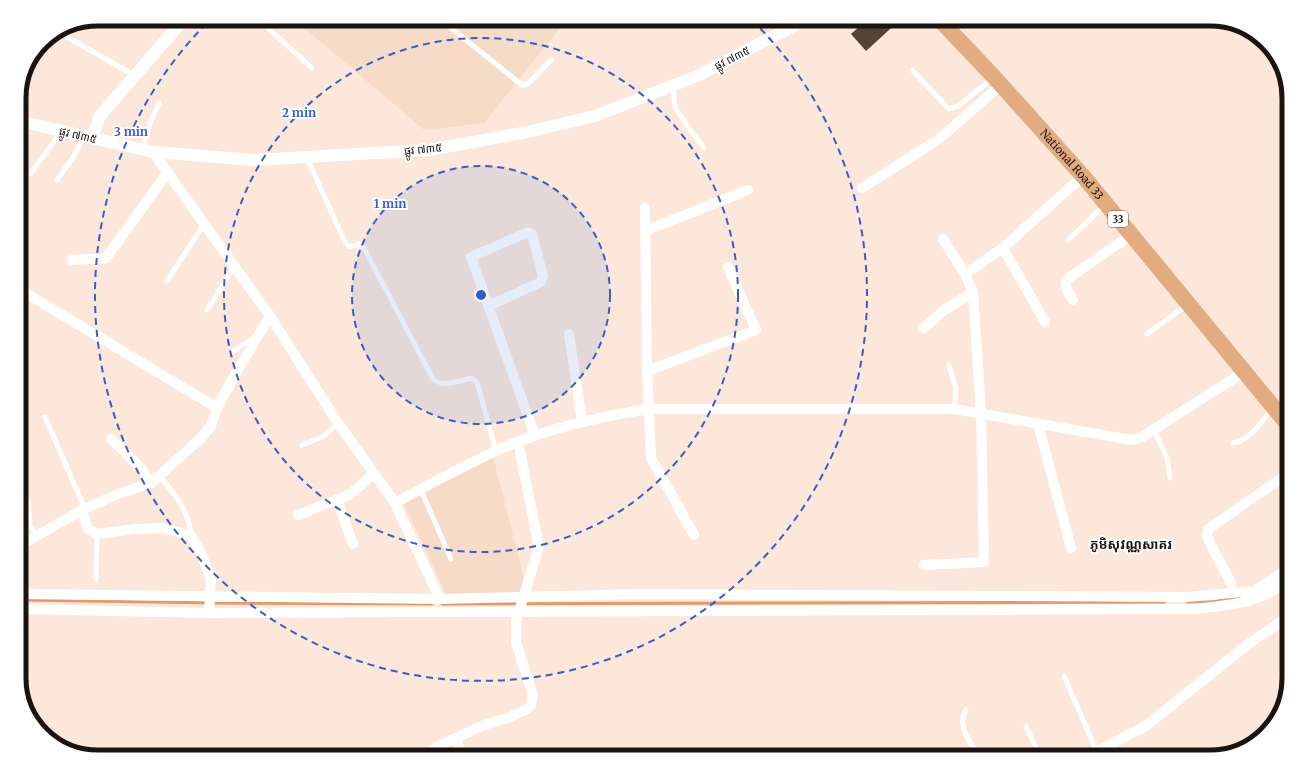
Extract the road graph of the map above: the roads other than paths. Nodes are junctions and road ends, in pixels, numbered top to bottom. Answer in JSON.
{"nodes":[{"id":1,"x":178,"y":26,"type":"edge"},
{"id":2,"x":266,"y":26,"type":"edge"},
{"id":3,"x":449,"y":26,"type":"edge"},
{"id":4,"x":793,"y":26,"type":"edge"},
{"id":5,"x":946,"y":26,"type":"edge"},
{"id":6,"x":63,"y":35,"type":"edge"},
{"id":7,"x":551,"y":60,"type":"dead end"},
{"id":8,"x":312,"y":68,"type":"dead end"},
{"id":9,"x":912,"y":70,"type":"dead end"},
{"id":10,"x":135,"y":75,"type":"junction"},
{"id":11,"x":998,"y":81,"type":"junction"},
{"id":12,"x":672,"y":86,"type":"junction"},
{"id":13,"x":159,"y":103,"type":"dead end"},
{"id":14,"x":26,"y":123,"type":"edge"},
{"id":15,"x":62,"y":131,"type":"junction"},
{"id":16,"x":88,"y":137,"type":"junction"},
{"id":17,"x":704,"y":148,"type":"dead end"},
{"id":18,"x":148,"y":150,"type":"junction"},
{"id":19,"x":307,"y":158,"type":"junction"},
{"id":20,"x":168,"y":172,"type":"junction"},
{"id":21,"x":31,"y":173,"type":"dead end"},
{"id":22,"x":1083,"y":176,"type":"junction"},
{"id":23,"x":57,"y":180,"type":"dead end"},
{"id":24,"x":862,"y":188,"type":"dead end"},
{"id":25,"x":748,"y":190,"type":"dead end"},
{"id":26,"x":1106,"y":204,"type":"junction"},
{"id":27,"x":645,"y":208,"type":"dead end"},
{"id":28,"x":204,"y":224,"type":"junction"},
{"id":29,"x":645,"y":231,"type":"junction"},
{"id":30,"x":1131,"y":235,"type":"junction"},
{"id":31,"x":943,"y":239,"type":"dead end"},
{"id":32,"x":1068,"y":240,"type":"dead end"},
{"id":33,"x":1003,"y":248,"type":"junction"},
{"id":34,"x":72,"y":260,"type":"dead end"},
{"id":35,"x":234,"y":267,"type":"junction"},
{"id":36,"x":728,"y":267,"type":"dead end"},
{"id":37,"x":965,"y":274,"type":"junction"},
{"id":38,"x":168,"y":281,"type":"dead end"},
{"id":39,"x":973,"y":292,"type":"junction"},
{"id":40,"x":26,"y":294,"type":"edge"},
{"id":41,"x":1073,"y":300,"type":"dead end"},
{"id":42,"x":1188,"y":304,"type":"junction"},
{"id":43,"x":488,"y":306,"type":"junction"},
{"id":44,"x":207,"y":310,"type":"dead end"},
{"id":45,"x":270,"y":316,"type":"junction"},
{"id":46,"x":1045,"y":322,"type":"dead end"},
{"id":47,"x":924,"y":328,"type":"dead end"},
{"id":48,"x":569,"y":334,"type":"dead end"},
{"id":49,"x":1147,"y":334,"type":"dead end"},
{"id":50,"x":257,"y":338,"type":"junction"},
{"id":51,"x":232,"y":352,"type":"dead end"},
{"id":52,"x":949,"y":366,"type":"dead end"},
{"id":53,"x":647,"y":371,"type":"junction"},
{"id":54,"x":1244,"y":372,"type":"junction"},
{"id":55,"x":217,"y":408,"type":"junction"},
{"id":56,"x":1273,"y":408,"type":"junction"},
{"id":57,"x":649,"y":409,"type":"junction"},
{"id":58,"x":954,"y":409,"type":"junction"},
{"id":59,"x":981,"y":413,"type":"junction"},
{"id":60,"x":45,"y":418,"type":"dead end"},
{"id":61,"x":1282,"y":418,"type":"edge"},
{"id":62,"x":582,"y":422,"type":"junction"},
{"id":63,"x":338,"y":423,"type":"junction"},
{"id":64,"x":1038,"y":424,"type":"junction"},
{"id":65,"x":1154,"y":430,"type":"junction"},
{"id":66,"x":535,"y":436,"type":"junction"},
{"id":67,"x":111,"y":439,"type":"dead end"},
{"id":68,"x":518,"y":442,"type":"junction"},
{"id":69,"x":1232,"y":443,"type":"dead end"},
{"id":70,"x":302,"y":446,"type":"dead end"},
{"id":71,"x":496,"y":451,"type":"junction"},
{"id":72,"x":373,"y":474,"type":"junction"},
{"id":73,"x":159,"y":476,"type":"junction"},
{"id":74,"x":1170,"y":478,"type":"dead end"},
{"id":75,"x":1282,"y":478,"type":"edge"},
{"id":76,"x":151,"y":483,"type":"junction"},
{"id":77,"x":421,"y":490,"type":"junction"},
{"id":78,"x":26,"y":498,"type":"edge"},
{"id":79,"x":337,"y":500,"type":"junction"},
{"id":80,"x":395,"y":503,"type":"junction"},
{"id":81,"x":84,"y":510,"type":"junction"},
{"id":82,"x":298,"y":515,"type":"dead end"},
{"id":83,"x":97,"y":534,"type":"junction"},
{"id":84,"x":694,"y":534,"type":"dead end"},
{"id":85,"x":37,"y":535,"type":"junction"},
{"id":86,"x":191,"y":536,"type":"junction"},
{"id":87,"x":26,"y":542,"type":"edge"},
{"id":88,"x":353,"y":544,"type":"dead end"},
{"id":89,"x":1071,"y":548,"type":"dead end"},
{"id":90,"x":451,"y":559,"type":"dead end"},
{"id":91,"x":924,"y":565,"type":"dead end"},
{"id":92,"x":1282,"y":573,"type":"edge"},
{"id":93,"x":96,"y":580,"type":"dead end"},
{"id":94,"x":1231,"y":583,"type":"dead end"},
{"id":95,"x":1282,"y":586,"type":"edge"},
{"id":96,"x":26,"y":594,"type":"edge"},
{"id":97,"x":524,"y":597,"type":"junction"},
{"id":98,"x":210,"y":598,"type":"junction"},
{"id":99,"x":440,"y":599,"type":"junction"},
{"id":100,"x":26,"y":609,"type":"edge"},
{"id":101,"x":209,"y":613,"type":"junction"},
{"id":102,"x":518,"y":613,"type":"junction"},
{"id":103,"x":1282,"y":621,"type":"edge"},
{"id":104,"x":1064,"y":676,"type":"dead end"},
{"id":105,"x":966,"y":710,"type":"dead end"},
{"id":106,"x":1026,"y":727,"type":"dead end"},
{"id":107,"x":456,"y":739,"type":"junction"},
{"id":108,"x":434,"y":748,"type":"dead end"},
{"id":109,"x":460,"y":750,"type":"edge"},
{"id":110,"x":975,"y":750,"type":"edge"},
{"id":111,"x":1038,"y":750,"type":"edge"},
{"id":112,"x":1096,"y":750,"type":"edge"},
{"id":113,"x":1101,"y":750,"type":"edge"}],
"edges":[{"from":1,"to":10,"type":"street"},
{"from":2,"to":8,"type":"lane"},
{"from":3,"to":7,"type":"lane"},
{"from":4,"to":12,"type":"street","name":"ផ្លូវ ៧៣៥"},
{"from":5,"to":11,"type":"main road","name":"National Road 33","number":"33"},
{"from":6,"to":10,"type":"lane"},
{"from":9,"to":11,"type":"lane"},
{"from":10,"to":16,"type":"street"},
{"from":11,"to":22,"type":"main road","name":"National Road 33","number":"33"},
{"from":11,"to":24,"type":"street"},
{"from":12,"to":17,"type":"lane"},
{"from":12,"to":19,"type":"street","name":"ផ្លូវ ៧៣៥"},
{"from":13,"to":18,"type":"lane"},
{"from":14,"to":15,"type":"street","name":"ផ្លូវ ៧៣៥"},
{"from":15,"to":16,"type":"street","name":"ផ្លូវ ៧៣៥"},
{"from":15,"to":21,"type":"lane"},
{"from":16,"to":18,"type":"street","name":"ផ្លូវ ៧៣៥"},
{"from":16,"to":23,"type":"lane"},
{"from":18,"to":19,"type":"street","name":"ផ្លូវ ៧៣៥"},
{"from":18,"to":20,"type":"street"},
{"from":19,"to":71,"type":"lane"},
{"from":20,"to":28,"type":"street"},
{"from":20,"to":34,"type":"street"},
{"from":22,"to":26,"type":"main road","name":"National Road 33","number":"33"},
{"from":22,"to":33,"type":"street"},
{"from":25,"to":29,"type":"street"},
{"from":26,"to":30,"type":"main road","name":"National Road 33","number":"33"},
{"from":26,"to":32,"type":"lane"},
{"from":27,"to":29,"type":"street"},
{"from":28,"to":35,"type":"street"},
{"from":28,"to":38,"type":"lane"},
{"from":29,"to":53,"type":"street"},
{"from":30,"to":41,"type":"street"},
{"from":30,"to":42,"type":"main road","name":"National Road 33","number":"33"},
{"from":31,"to":37,"type":"street"},
{"from":33,"to":37,"type":"street"},
{"from":33,"to":46,"type":"street"},
{"from":35,"to":44,"type":"lane"},
{"from":35,"to":45,"type":"street"},
{"from":36,"to":53,"type":"street"},
{"from":37,"to":39,"type":"street"},
{"from":39,"to":47,"type":"street"},
{"from":39,"to":59,"type":"street"},
{"from":40,"to":55,"type":"street"},
{"from":42,"to":49,"type":"lane"},
{"from":42,"to":54,"type":"main road","name":"National Road 33","number":"33"},
{"from":43,"to":43,"type":"street"},
{"from":43,"to":66,"type":"street"},
{"from":45,"to":50,"type":"street"},
{"from":45,"to":63,"type":"street"},
{"from":48,"to":62,"type":"street"},
{"from":50,"to":51,"type":"lane"},
{"from":50,"to":55,"type":"street"},
{"from":52,"to":58,"type":"lane"},
{"from":53,"to":57,"type":"street"},
{"from":54,"to":56,"type":"main road","name":"National Road 33","number":"33"},
{"from":54,"to":65,"type":"street"},
{"from":55,"to":73,"type":"street"},
{"from":56,"to":61,"type":"main road","name":"National Road 33","number":"33"},
{"from":56,"to":69,"type":"lane"},
{"from":57,"to":58,"type":"street"},
{"from":57,"to":62,"type":"street"},
{"from":57,"to":84,"type":"street"},
{"from":58,"to":59,"type":"street"},
{"from":59,"to":64,"type":"street"},
{"from":59,"to":91,"type":"street"},
{"from":60,"to":81,"type":"lane"},
{"from":62,"to":66,"type":"street"},
{"from":63,"to":70,"type":"lane"},
{"from":63,"to":72,"type":"street"},
{"from":64,"to":65,"type":"street"},
{"from":64,"to":89,"type":"street"},
{"from":65,"to":74,"type":"lane"},
{"from":66,"to":68,"type":"street"},
{"from":67,"to":76,"type":"street"},
{"from":68,"to":71,"type":"street"},
{"from":68,"to":97,"type":"street"},
{"from":71,"to":77,"type":"street"},
{"from":72,"to":79,"type":"street"},
{"from":72,"to":80,"type":"street"},
{"from":73,"to":76,"type":"street"},
{"from":73,"to":86,"type":"lane"},
{"from":75,"to":94,"type":"street"},
{"from":76,"to":81,"type":"street"},
{"from":77,"to":80,"type":"street"},
{"from":77,"to":90,"type":"lane"},
{"from":78,"to":85,"type":"lane"},
{"from":79,"to":82,"type":"street"},
{"from":79,"to":88,"type":"street"},
{"from":80,"to":99,"type":"street"},
{"from":81,"to":83,"type":"street"},
{"from":81,"to":85,"type":"street"},
{"from":83,"to":86,"type":"street"},
{"from":83,"to":93,"type":"lane"},
{"from":85,"to":87,"type":"street"},
{"from":86,"to":98,"type":"street"},
{"from":92,"to":97,"type":"street"},
{"from":95,"to":102,"type":"street"},
{"from":96,"to":98,"type":"street"},
{"from":97,"to":99,"type":"street"},
{"from":97,"to":102,"type":"street"},
{"from":98,"to":99,"type":"street"},
{"from":98,"to":101,"type":"street"},
{"from":100,"to":101,"type":"street"},
{"from":101,"to":102,"type":"street"},
{"from":102,"to":107,"type":"street"},
{"from":103,"to":113,"type":"street"},
{"from":104,"to":112,"type":"lane"},
{"from":105,"to":110,"type":"lane"},
{"from":106,"to":111,"type":"lane"},
{"from":107,"to":108,"type":"street"},
{"from":107,"to":109,"type":"street"}]}
